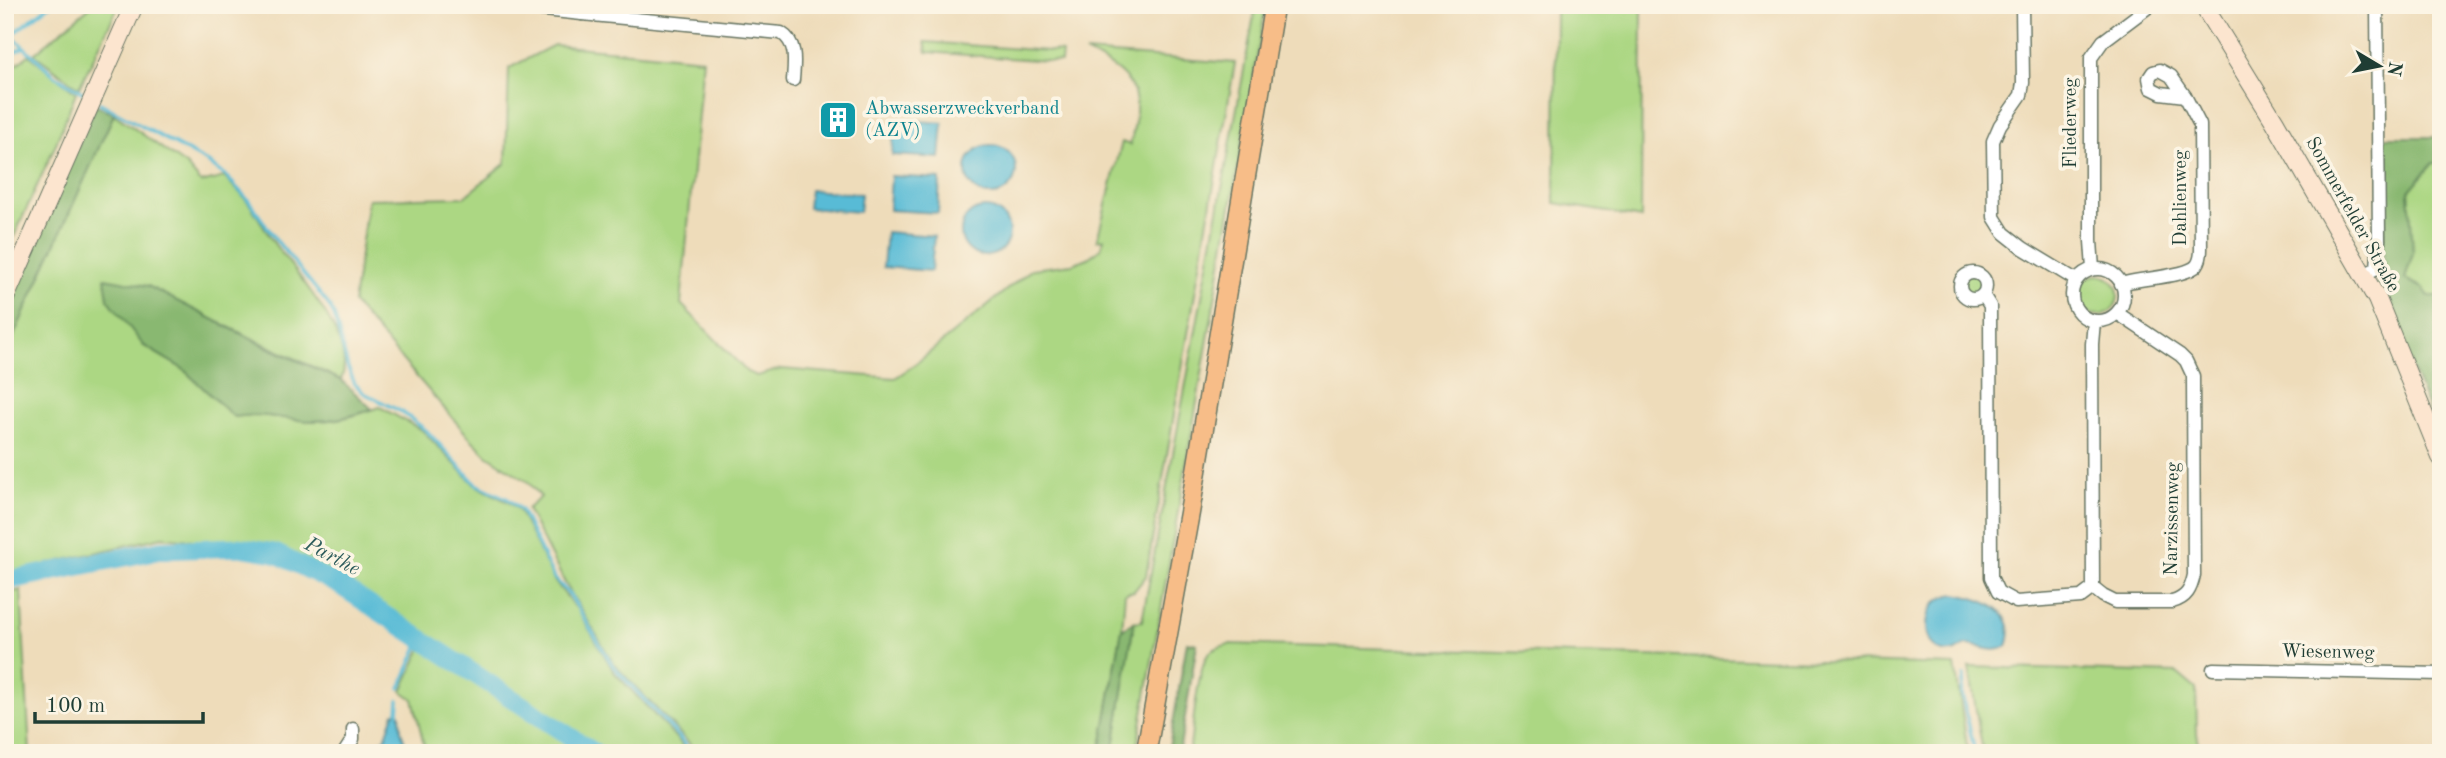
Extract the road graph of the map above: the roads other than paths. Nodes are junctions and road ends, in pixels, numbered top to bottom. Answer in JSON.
{"nodes":[{"id":1,"x":134,"y":5,"type":"edge"},
{"id":2,"x":1274,"y":5,"type":"edge"},
{"id":3,"x":2022,"y":5,"type":"edge"},
{"id":4,"x":2151,"y":5,"type":"edge"},
{"id":5,"x":2203,"y":5,"type":"edge"},
{"id":6,"x":2377,"y":5,"type":"edge"},
{"id":7,"x":535,"y":9,"type":"dead end"},
{"id":8,"x":582,"y":10,"type":"edge"},
{"id":9,"x":2133,"y":10,"type":"edge"},
{"id":10,"x":793,"y":80,"type":"dead end"},
{"id":11,"x":2185,"y":96,"type":"dead end"},
{"id":12,"x":2093,"y":269,"type":"junction"},
{"id":13,"x":2363,"y":275,"type":"junction"},
{"id":14,"x":2076,"y":280,"type":"junction"},
{"id":15,"x":2122,"y":284,"type":"junction"},
{"id":16,"x":1983,"y":295,"type":"dead end"},
{"id":17,"x":5,"y":298,"type":"edge"},
{"id":18,"x":2118,"y":313,"type":"junction"},
{"id":19,"x":2094,"y":321,"type":"junction"},
{"id":20,"x":2441,"y":457,"type":"edge"},
{"id":21,"x":2093,"y":588,"type":"junction"},
{"id":22,"x":2213,"y":669,"type":"dead end"},
{"id":23,"x":2441,"y":674,"type":"edge"},
{"id":24,"x":353,"y":729,"type":"dead end"},
{"id":25,"x":344,"y":753,"type":"edge"},
{"id":26,"x":1146,"y":753,"type":"edge"}],
"edges":[{"from":1,"to":17,"type":"street"},
{"from":2,"to":26,"type":"main road"},
{"from":3,"to":14,"type":"street"},
{"from":4,"to":9,"type":"street","name":"Fliederweg"},
{"from":5,"to":13,"type":"street","name":"Sommerfelder Straße"},
{"from":6,"to":13,"type":"street"},
{"from":7,"to":8,"type":"street"},
{"from":8,"to":10,"type":"street"},
{"from":9,"to":12,"type":"street","name":"Fliederweg"},
{"from":11,"to":15,"type":"street","name":"Dahlienweg"},
{"from":12,"to":14,"type":"street"},
{"from":12,"to":15,"type":"street"},
{"from":13,"to":20,"type":"street","name":"Sommerfelder Straße"},
{"from":14,"to":19,"type":"street"},
{"from":15,"to":18,"type":"street"},
{"from":16,"to":21,"type":"street"},
{"from":18,"to":19,"type":"street"},
{"from":18,"to":21,"type":"street","name":"Narzissenweg"},
{"from":19,"to":21,"type":"street"},
{"from":22,"to":23,"type":"street","name":"Wiesenweg"},
{"from":24,"to":25,"type":"street"}]}
